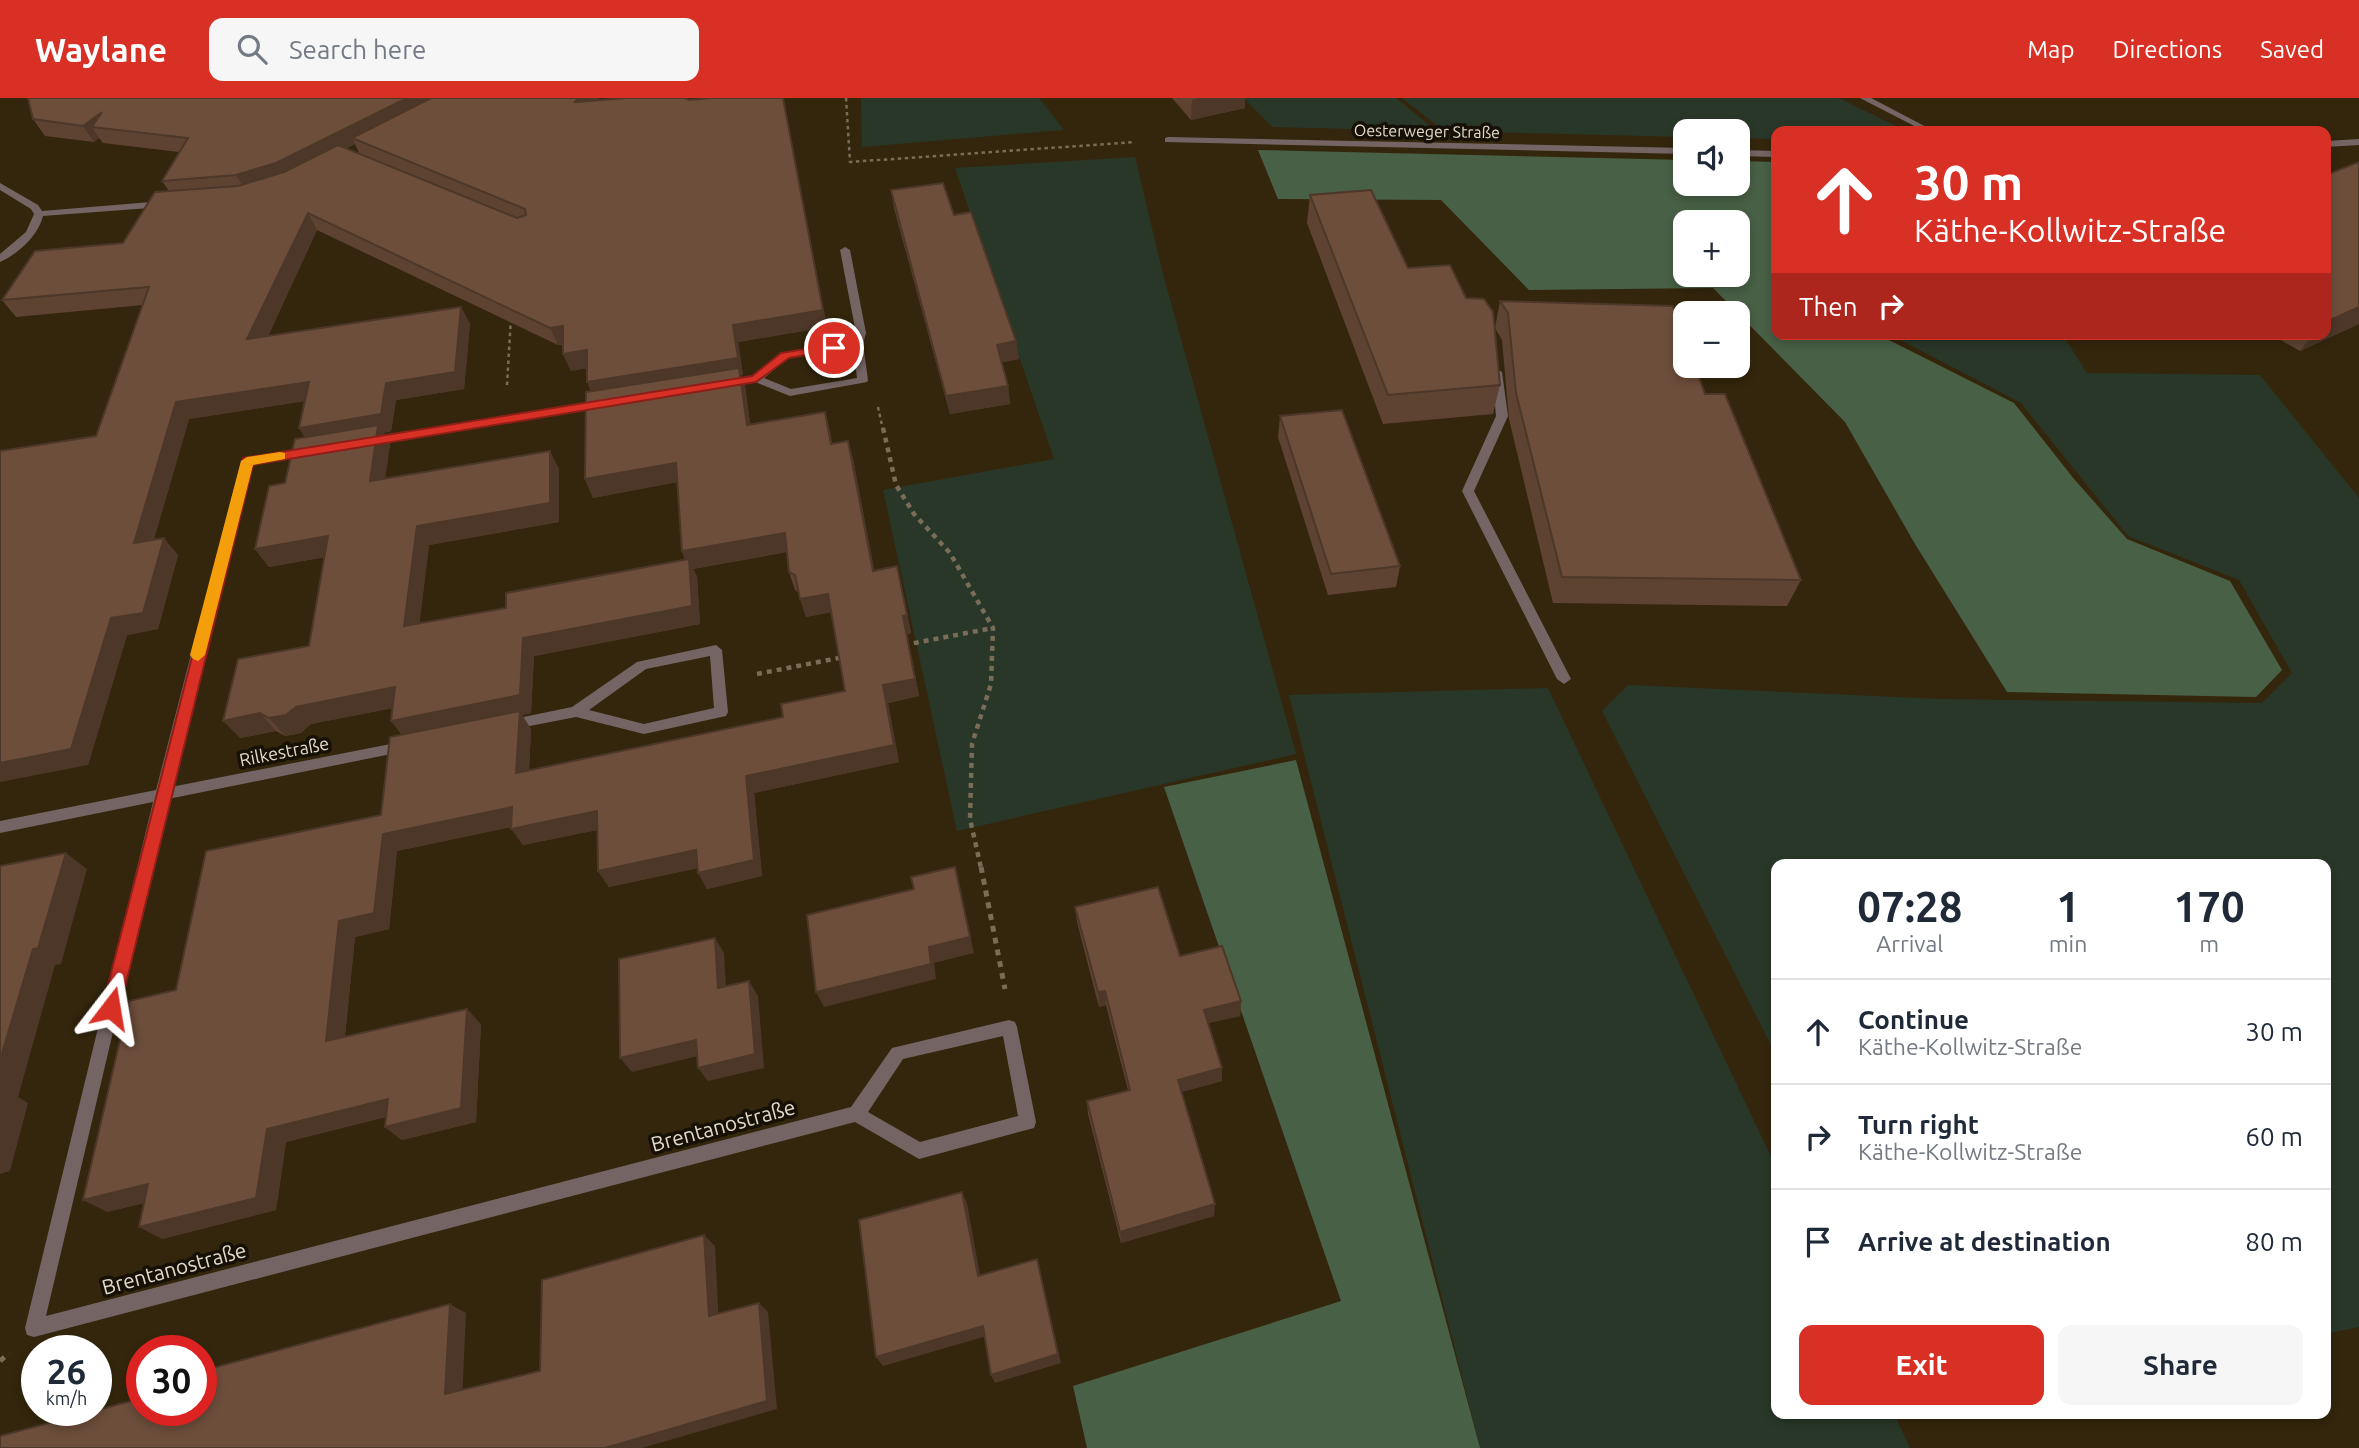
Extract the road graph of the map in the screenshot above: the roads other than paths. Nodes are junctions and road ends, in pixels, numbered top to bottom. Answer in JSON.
{"nodes":[{"id":1,"x":1864,"y":98,"type":"edge"},
{"id":2,"x":1920,"y":126,"type":"edge"},
{"id":3,"x":1168,"y":140,"type":"road end"},
{"id":4,"x":2359,"y":142,"type":"edge"},
{"id":5,"x":2331,"y":144,"type":"edge"},
{"id":6,"x":1673,"y":151,"type":"edge"},
{"id":7,"x":1750,"y":153,"type":"edge"},
{"id":8,"x":1771,"y":154,"type":"edge"},
{"id":9,"x":0,"y":186,"type":"edge"},
{"id":10,"x":178,"y":202,"type":"edge"},
{"id":11,"x":39,"y":214,"type":"junction"},
{"id":12,"x":845,"y":250,"type":"dead end"},
{"id":13,"x":0,"y":259,"type":"edge"},
{"id":14,"x":858,"y":344,"type":"junction"},
{"id":15,"x":1495,"y":353,"type":"edge"},
{"id":16,"x":756,"y":379,"type":"junction"},
{"id":17,"x":716,"y":385,"type":"edge"},
{"id":18,"x":610,"y":403,"type":"edge"},
{"id":19,"x":356,"y":444,"type":"edge"},
{"id":20,"x":328,"y":448,"type":"edge"},
{"id":21,"x":1564,"y":679,"type":"dead end"},
{"id":22,"x":576,"y":712,"type":"junction"},
{"id":23,"x":496,"y":728,"type":"edge"},
{"id":24,"x":416,"y":744,"type":"edge"},
{"id":25,"x":162,"y":795,"type":"junction"},
{"id":26,"x":0,"y":827,"type":"edge"},
{"id":27,"x":856,"y":1114,"type":"junction"}],
"edges":[{"from":1,"to":2,"type":"street"},
{"from":3,"to":6,"type":"street","name":"Oesterweger Straße"},
{"from":4,"to":5,"type":"street"},
{"from":7,"to":8,"type":"street"},
{"from":9,"to":11,"type":"street"},
{"from":10,"to":11,"type":"street"},
{"from":11,"to":13,"type":"street"},
{"from":12,"to":14,"type":"street"},
{"from":14,"to":16,"type":"street"},
{"from":14,"to":16,"type":"street"},
{"from":15,"to":21,"type":"street"},
{"from":16,"to":17,"type":"street"},
{"from":18,"to":19,"type":"street"},
{"from":20,"to":25,"type":"street"},
{"from":22,"to":22,"type":"street"},
{"from":22,"to":23,"type":"street"},
{"from":24,"to":25,"type":"street","name":"Rilkestraße"},
{"from":25,"to":26,"type":"street","name":"Rilkestraße"},
{"from":25,"to":27,"type":"street","name":"Brentanostraße"},
{"from":27,"to":27,"type":"street"}]}
